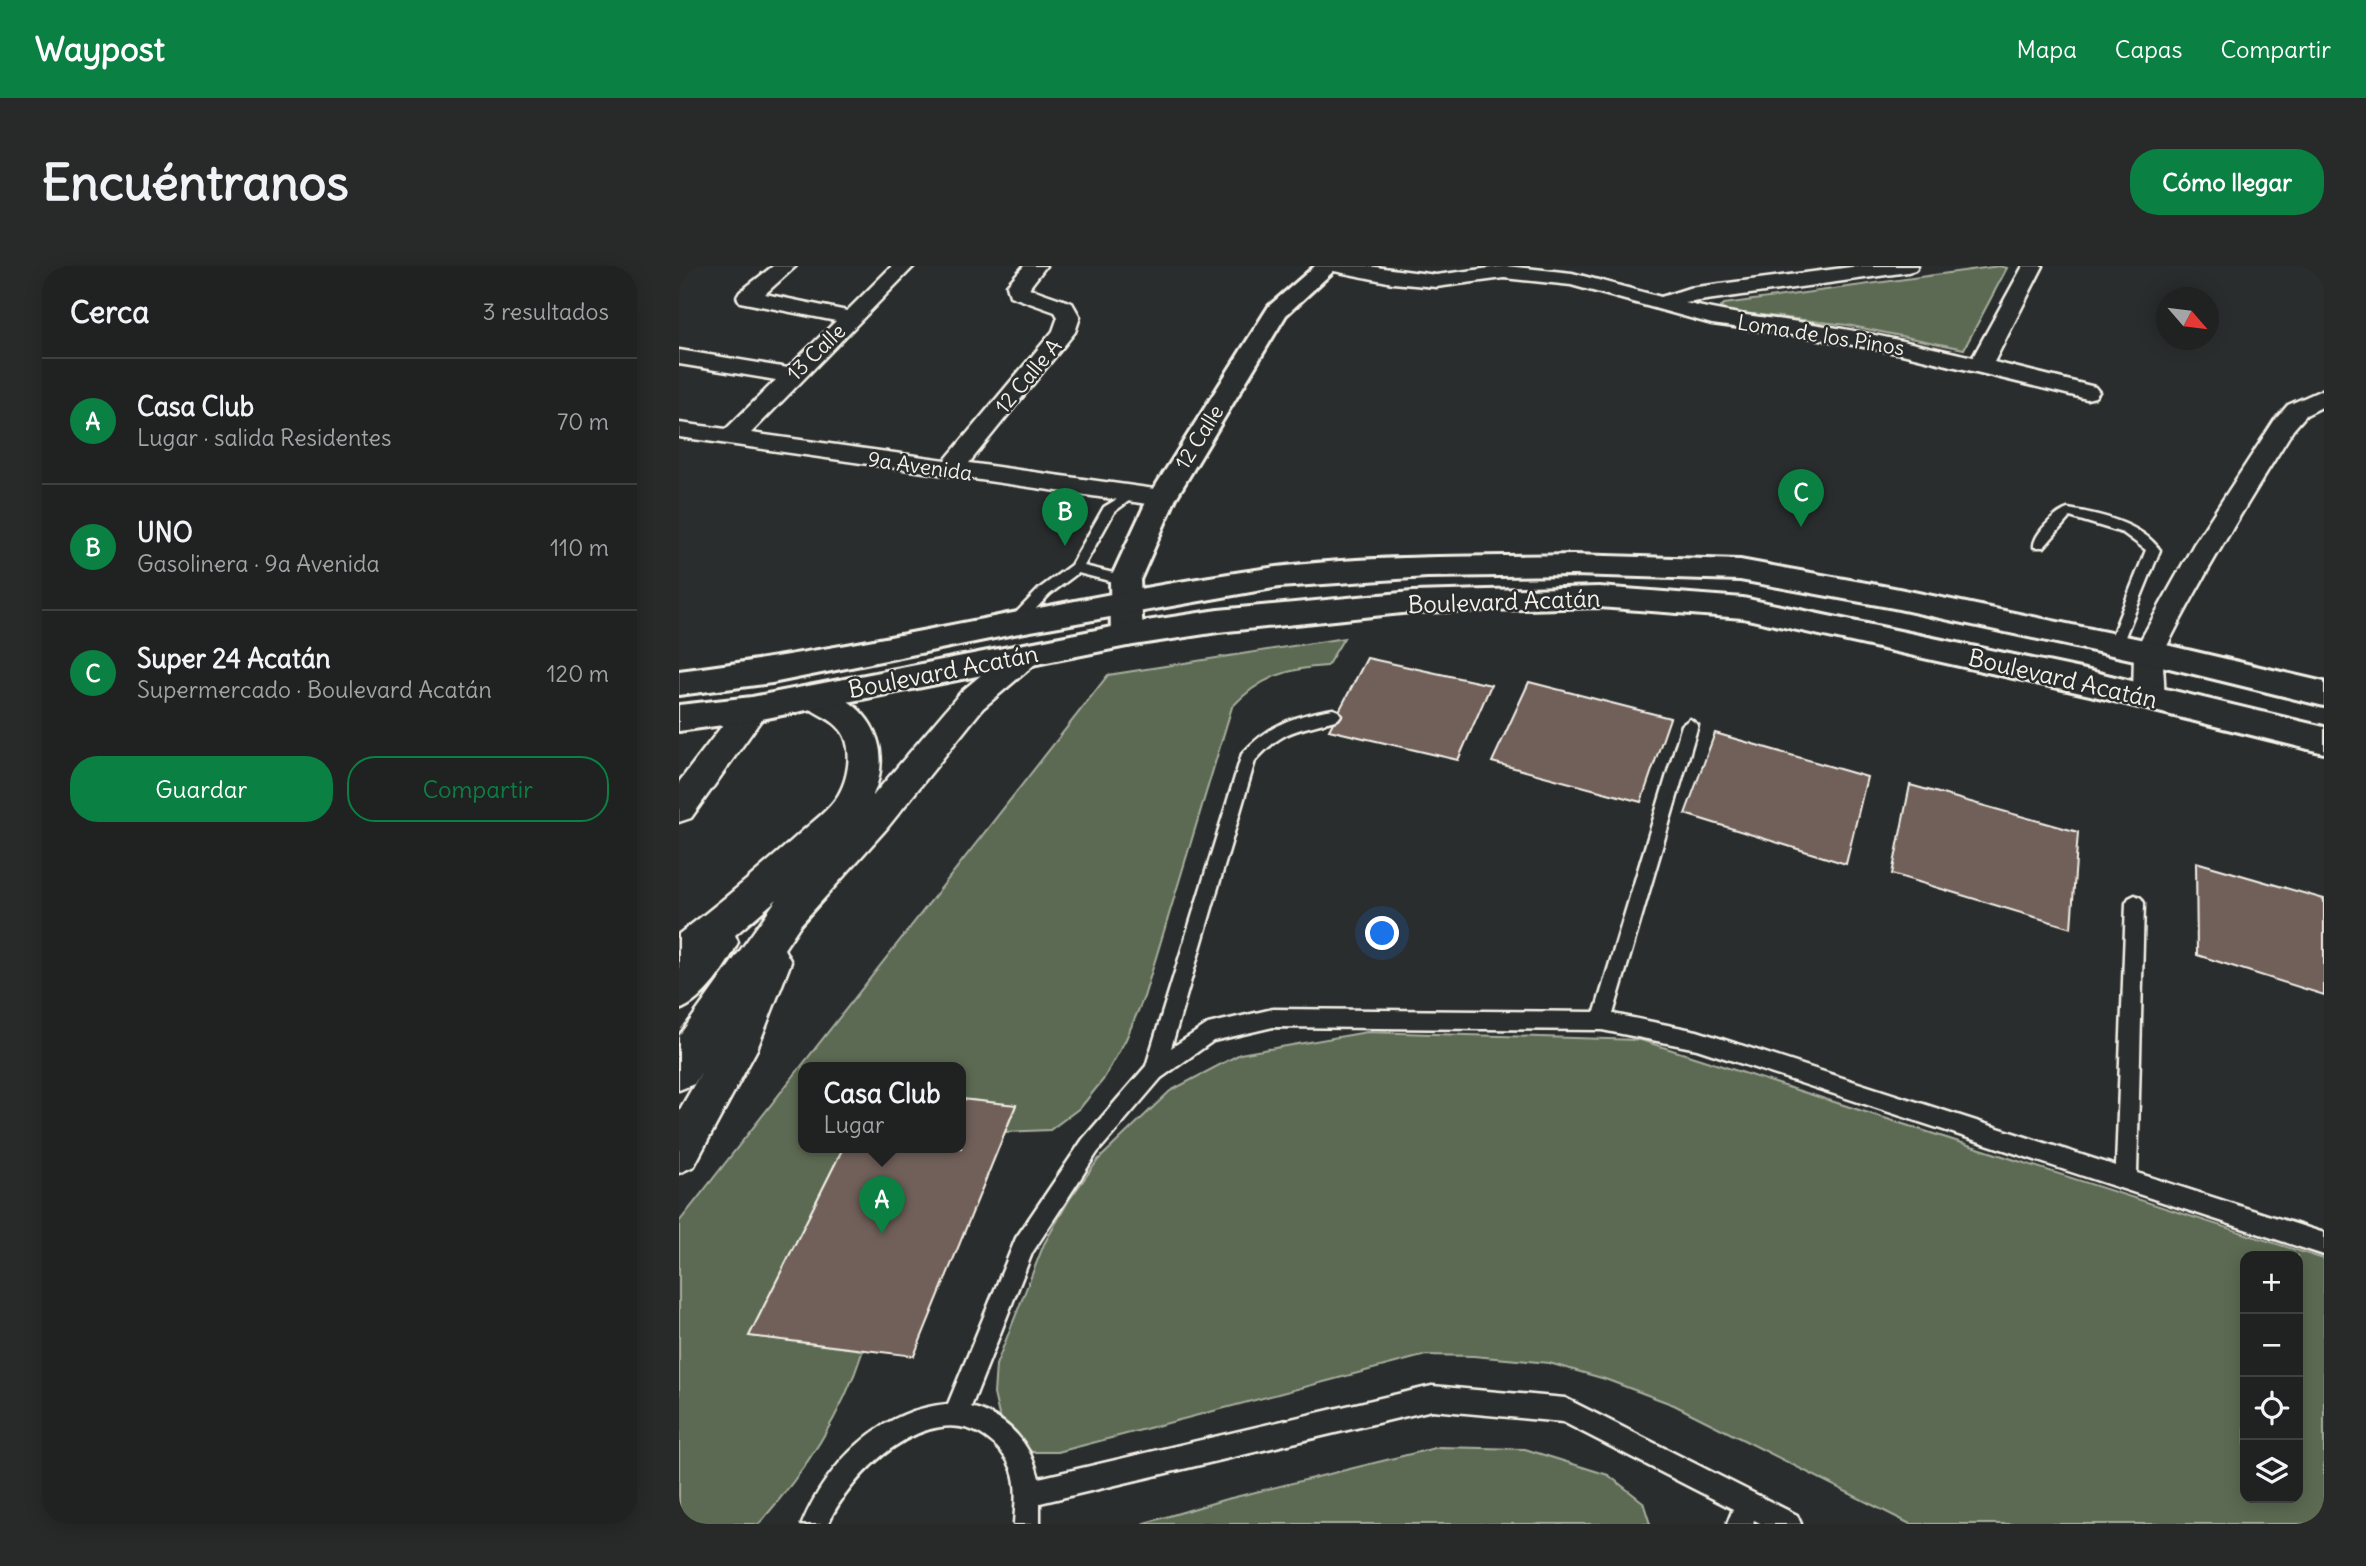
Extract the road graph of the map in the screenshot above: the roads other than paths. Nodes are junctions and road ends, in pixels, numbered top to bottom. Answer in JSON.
{"nodes":[{"id":1,"x":786,"y":266,"type":"edge"},
{"id":2,"x":904,"y":266,"type":"edge"},
{"id":3,"x":1035,"y":266,"type":"edge"},
{"id":4,"x":1328,"y":266,"type":"edge"},
{"id":5,"x":1336,"y":266,"type":"edge"},
{"id":6,"x":1426,"y":266,"type":"edge"},
{"id":7,"x":1908,"y":266,"type":"edge"},
{"id":8,"x":2033,"y":266,"type":"edge"},
{"id":9,"x":1502,"y":269,"type":"edge"},
{"id":10,"x":1568,"y":273,"type":"edge"},
{"id":11,"x":1393,"y":277,"type":"junction"},
{"id":12,"x":1662,"y":304,"type":"junction"},
{"id":13,"x":851,"y":318,"type":"junction"},
{"id":14,"x":679,"y":357,"type":"edge"},
{"id":15,"x":1980,"y":366,"type":"junction"},
{"id":16,"x":791,"y":376,"type":"junction"},
{"id":17,"x":2087,"y":392,"type":"dead end"},
{"id":18,"x":2324,"y":396,"type":"edge"},
{"id":19,"x":679,"y":430,"type":"edge"},
{"id":20,"x":730,"y":439,"type":"junction"},
{"id":21,"x":950,"y":470,"type":"junction"},
{"id":22,"x":1132,"y":494,"type":"junction"},
{"id":23,"x":1162,"y":498,"type":"junction"},
{"id":24,"x":2039,"y":544,"type":"dead end"},
{"id":25,"x":1076,"y":568,"type":"junction"},
{"id":26,"x":1125,"y":591,"type":"junction"},
{"id":27,"x":1014,"y":623,"type":"junction"},
{"id":28,"x":1127,"y":635,"type":"junction"},
{"id":29,"x":2115,"y":645,"type":"junction"},
{"id":30,"x":2149,"y":652,"type":"junction"},
{"id":31,"x":1024,"y":656,"type":"junction"},
{"id":32,"x":679,"y":683,"type":"edge"},
{"id":33,"x":2324,"y":694,"type":"edge"},
{"id":34,"x":813,"y":696,"type":"junction"},
{"id":35,"x":2149,"y":696,"type":"junction"},
{"id":36,"x":752,"y":709,"type":"junction"},
{"id":37,"x":1333,"y":715,"type":"dead end"},
{"id":38,"x":679,"y":718,"type":"edge"},
{"id":39,"x":1690,"y":725,"type":"dead end"},
{"id":40,"x":2324,"y":740,"type":"edge"},
{"id":41,"x":679,"y":808,"type":"edge"},
{"id":42,"x":2135,"y":903,"type":"dead end"},
{"id":43,"x":772,"y":904,"type":"junction"},
{"id":44,"x":679,"y":957,"type":"edge"},
{"id":45,"x":679,"y":992,"type":"edge"},
{"id":46,"x":1602,"y":1021,"type":"junction"},
{"id":47,"x":679,"y":1070,"type":"edge"},
{"id":48,"x":1154,"y":1072,"type":"junction"},
{"id":49,"x":679,"y":1151,"type":"edge"},
{"id":50,"x":2126,"y":1180,"type":"junction"},
{"id":51,"x":2324,"y":1244,"type":"edge"},
{"id":52,"x":956,"y":1415,"type":"junction"},
{"id":53,"x":1029,"y":1493,"type":"junction"},
{"id":54,"x":1744,"y":1514,"type":"edge"},
{"id":55,"x":815,"y":1524,"type":"edge"},
{"id":56,"x":1027,"y":1524,"type":"edge"},
{"id":57,"x":1788,"y":1524,"type":"edge"}],
"edges":[{"from":1,"to":13,"type":"street"},
{"from":2,"to":13,"type":"street","name":"13 Calle"},
{"from":3,"to":21,"type":"street","name":"12 Calle A"},
{"from":4,"to":23,"type":"main road","name":"12 Calle"},
{"from":5,"to":11,"type":"street","name":"Loma de los Pinos"},
{"from":6,"to":11,"type":"street","name":"Loma de los Pinos"},
{"from":7,"to":12,"type":"street","name":"Loma de los Pinos"},
{"from":8,"to":15,"type":"street"},
{"from":9,"to":10,"type":"street","name":"Loma de los Pinos"},
{"from":9,"to":11,"type":"street","name":"Loma de los Pinos"},
{"from":10,"to":12,"type":"street","name":"Loma de los Pinos"},
{"from":12,"to":15,"type":"street","name":"Loma de los Pinos"},
{"from":13,"to":16,"type":"street","name":"13 Calle"},
{"from":14,"to":16,"type":"street"},
{"from":15,"to":17,"type":"street","name":"Loma de los Pinos"},
{"from":16,"to":20,"type":"street","name":"13 Calle"},
{"from":18,"to":30,"type":"street"},
{"from":19,"to":20,"type":"street","name":"9a Avenida"},
{"from":20,"to":21,"type":"street","name":"9a Avenida"},
{"from":21,"to":22,"type":"street","name":"9a Avenida"},
{"from":22,"to":23,"type":"street","name":"9a Avenida"},
{"from":22,"to":25,"type":"lane"},
{"from":23,"to":26,"type":"main road","name":"12 Calle"},
{"from":24,"to":29,"type":"lane"},
{"from":25,"to":26,"type":"lane"},
{"from":25,"to":27,"type":"lane"},
{"from":26,"to":27,"type":"main road","name":"Boulevard Acatán"},
{"from":26,"to":28,"type":"main road","name":"12 Calle"},
{"from":26,"to":29,"type":"main road","name":"Boulevard Acatán"},
{"from":27,"to":32,"type":"main road","name":"Boulevard Acatán"},
{"from":28,"to":31,"type":"main road","name":"Boulevard Acatán"},
{"from":28,"to":35,"type":"main road","name":"Boulevard Acatán"},
{"from":29,"to":30,"type":"main road","name":"Boulevard Acatán"},
{"from":30,"to":33,"type":"main road","name":"Boulevard Acatán"},
{"from":30,"to":35,"type":"street"},
{"from":31,"to":34,"type":"main road","name":"Boulevard Acatán"},
{"from":31,"to":43,"type":"street"},
{"from":34,"to":36,"type":"main road","name":"Boulevard Acatán"},
{"from":34,"to":43,"type":"street"},
{"from":35,"to":40,"type":"main road","name":"Boulevard Acatán"},
{"from":36,"to":38,"type":"main road","name":"Boulevard Acatán"},
{"from":36,"to":41,"type":"street"},
{"from":37,"to":48,"type":"lane"},
{"from":39,"to":46,"type":"lane"},
{"from":42,"to":50,"type":"lane"},
{"from":43,"to":44,"type":"street"},
{"from":43,"to":45,"type":"street"},
{"from":43,"to":47,"type":"street"},
{"from":43,"to":49,"type":"street"},
{"from":46,"to":48,"type":"lane"},
{"from":46,"to":50,"type":"lane"},
{"from":48,"to":52,"type":"lane"},
{"from":50,"to":51,"type":"lane"},
{"from":52,"to":53,"type":"lane"},
{"from":52,"to":55,"type":"lane"},
{"from":53,"to":54,"type":"lane"},
{"from":53,"to":56,"type":"lane"},
{"from":54,"to":57,"type":"lane"}]}
